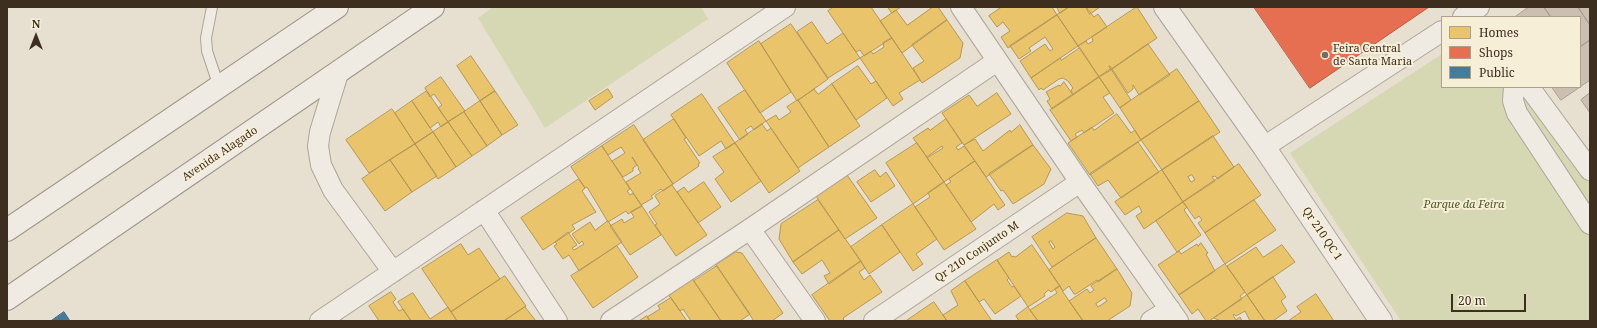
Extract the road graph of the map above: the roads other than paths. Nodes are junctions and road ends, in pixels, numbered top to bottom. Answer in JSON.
{"nodes":[{"id":1,"x":212,"y":7,"type":"edge"},
{"id":2,"x":337,"y":7,"type":"edge"},
{"id":3,"x":433,"y":7,"type":"edge"},
{"id":4,"x":785,"y":7,"type":"edge"},
{"id":5,"x":962,"y":7,"type":"edge"},
{"id":6,"x":1165,"y":7,"type":"edge"},
{"id":7,"x":1441,"y":32,"type":"edge"},
{"id":8,"x":997,"y":61,"type":"junction"},
{"id":9,"x":338,"y":73,"type":"junction"},
{"id":10,"x":219,"y":87,"type":"junction"},
{"id":11,"x":1514,"y":88,"type":"edge"},
{"id":12,"x":1530,"y":88,"type":"edge"},
{"id":13,"x":1264,"y":147,"type":"junction"},
{"id":14,"x":1590,"y":170,"type":"edge"},
{"id":15,"x":1080,"y":182,"type":"junction"},
{"id":16,"x":484,"y":210,"type":"junction"},
{"id":17,"x":1590,"y":224,"type":"edge"},
{"id":18,"x":750,"y":229,"type":"junction"},
{"id":19,"x":7,"y":230,"type":"edge"},
{"id":20,"x":393,"y":272,"type":"junction"},
{"id":21,"x":7,"y":299,"type":"edge"},
{"id":22,"x":1174,"y":315,"type":"edge"},
{"id":23,"x":320,"y":321,"type":"edge"},
{"id":24,"x":557,"y":321,"type":"edge"},
{"id":25,"x":611,"y":321,"type":"edge"},
{"id":26,"x":815,"y":321,"type":"edge"},
{"id":27,"x":874,"y":321,"type":"edge"},
{"id":28,"x":1151,"y":321,"type":"edge"},
{"id":29,"x":1381,"y":321,"type":"edge"}],
"edges":[{"from":1,"to":10,"type":"lane"},
{"from":2,"to":10,"type":"main road"},
{"from":3,"to":9,"type":"main road","name":"Avenida Alagado"},
{"from":4,"to":16,"type":"street"},
{"from":5,"to":8,"type":"street"},
{"from":6,"to":13,"type":"main road","name":"Qr 210 QC 1"},
{"from":7,"to":13,"type":"street"},
{"from":8,"to":15,"type":"street"},
{"from":8,"to":18,"type":"street"},
{"from":9,"to":20,"type":"street"},
{"from":9,"to":21,"type":"main road","name":"Avenida Alagado"},
{"from":10,"to":19,"type":"main road"},
{"from":11,"to":17,"type":"street"},
{"from":12,"to":14,"type":"street"},
{"from":13,"to":29,"type":"main road","name":"Qr 210 QC 1"},
{"from":15,"to":22,"type":"street"},
{"from":15,"to":27,"type":"street","name":"Qr 210 Conjunto M"},
{"from":16,"to":20,"type":"street"},
{"from":16,"to":24,"type":"street"},
{"from":18,"to":25,"type":"street"},
{"from":18,"to":26,"type":"street"},
{"from":20,"to":23,"type":"street"},
{"from":22,"to":28,"type":"street"}]}
